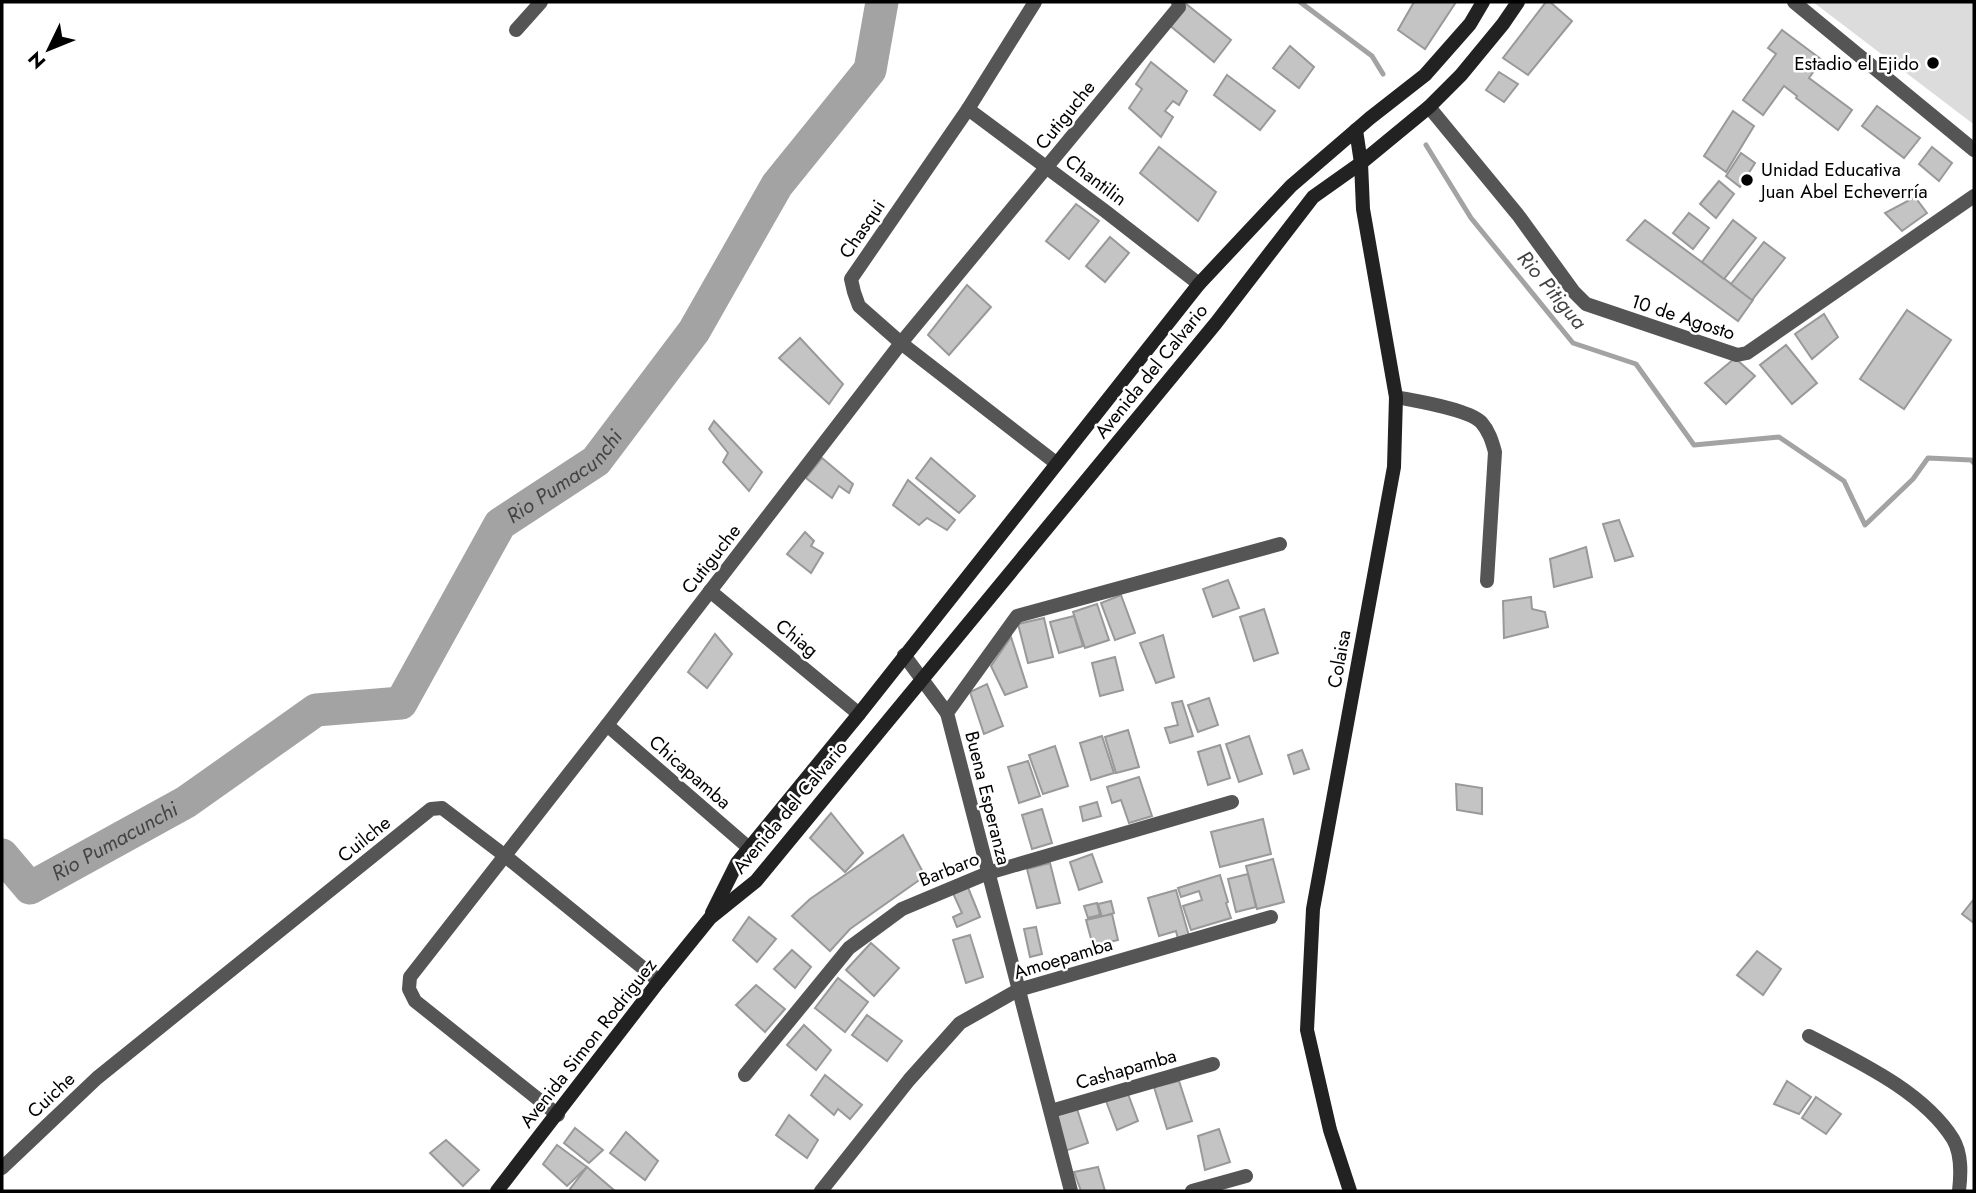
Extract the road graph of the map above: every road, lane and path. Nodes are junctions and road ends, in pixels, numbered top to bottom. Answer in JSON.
{"nodes":[{"id":1,"x":541,"y":2,"type":"edge"},
{"id":2,"x":1035,"y":2,"type":"edge"},
{"id":3,"x":1483,"y":2,"type":"edge"},
{"id":4,"x":1518,"y":2,"type":"edge"},
{"id":5,"x":1794,"y":2,"type":"edge"},
{"id":6,"x":1178,"y":4,"type":"edge"},
{"id":7,"x":516,"y":30,"type":"dead end"},
{"id":8,"x":1429,"y":107,"type":"junction"},
{"id":9,"x":968,"y":109,"type":"junction"},
{"id":10,"x":1356,"y":130,"type":"junction"},
{"id":11,"x":1974,"y":150,"type":"edge"},
{"id":12,"x":1361,"y":163,"type":"junction"},
{"id":13,"x":1047,"y":167,"type":"junction"},
{"id":14,"x":1974,"y":197,"type":"edge"},
{"id":15,"x":1199,"y":284,"type":"junction"},
{"id":16,"x":901,"y":343,"type":"junction"},
{"id":17,"x":1396,"y":397,"type":"junction"},
{"id":18,"x":1056,"y":463,"type":"junction"},
{"id":19,"x":1280,"y":544,"type":"dead end"},
{"id":20,"x":1487,"y":581,"type":"dead end"},
{"id":21,"x":710,"y":591,"type":"junction"},
{"id":22,"x":904,"y":655,"type":"junction"},
{"id":23,"x":922,"y":678,"type":"junction"},
{"id":24,"x":947,"y":713,"type":"junction"},
{"id":25,"x":859,"y":714,"type":"junction"},
{"id":26,"x":607,"y":725,"type":"junction"},
{"id":27,"x":1232,"y":802,"type":"dead end"},
{"id":28,"x":749,"y":848,"type":"junction"},
{"id":29,"x":504,"y":855,"type":"junction"},
{"id":30,"x":988,"y":873,"type":"junction"},
{"id":31,"x":1270,"y":916,"type":"dead end"},
{"id":32,"x":710,"y":918,"type":"junction"},
{"id":33,"x":659,"y":981,"type":"junction"},
{"id":34,"x":1018,"y":990,"type":"junction"},
{"id":35,"x":1809,"y":1036,"type":"dead end"},
{"id":36,"x":1213,"y":1063,"type":"dead end"},
{"id":37,"x":746,"y":1075,"type":"dead end"},
{"id":38,"x":97,"y":1078,"type":"joint"},
{"id":39,"x":1051,"y":1111,"type":"junction"},
{"id":40,"x":558,"y":1115,"type":"junction"},
{"id":41,"x":2,"y":1168,"type":"edge"},
{"id":42,"x":1246,"y":1176,"type":"dead end"},
{"id":43,"x":497,"y":1191,"type":"edge"},
{"id":44,"x":821,"y":1191,"type":"edge"},
{"id":45,"x":1071,"y":1191,"type":"edge"},
{"id":46,"x":1192,"y":1191,"type":"edge"},
{"id":47,"x":1350,"y":1191,"type":"edge"},
{"id":48,"x":1959,"y":1191,"type":"edge"}],
"edges":[{"from":1,"to":7,"type":"street"},
{"from":2,"to":9,"type":"street","name":"Chasqui"},
{"from":3,"to":10,"type":"street","name":"Avenida del Calvario"},
{"from":4,"to":8,"type":"street","name":"Avenida del Calvario"},
{"from":5,"to":11,"type":"street"},
{"from":6,"to":13,"type":"street","name":"Cutiguche"},
{"from":8,"to":12,"type":"street","name":"Avenida del Calvario"},
{"from":8,"to":14,"type":"street","name":"10 de Agosto"},
{"from":9,"to":13,"type":"street","name":"Chantilin"},
{"from":9,"to":16,"type":"street","name":"Chasqui"},
{"from":10,"to":12,"type":"street","name":"Colaisa"},
{"from":10,"to":15,"type":"street","name":"Avenida del Calvario"},
{"from":12,"to":17,"type":"street","name":"Colaisa"},
{"from":12,"to":23,"type":"street","name":"Avenida del Calvario"},
{"from":13,"to":15,"type":"street","name":"Chantilin"},
{"from":13,"to":16,"type":"street","name":"Cutiguche"},
{"from":15,"to":18,"type":"street","name":"Avenida del Calvario"},
{"from":16,"to":18,"type":"street","name":"Chasqui"},
{"from":16,"to":21,"type":"street","name":"Cutiguche"},
{"from":17,"to":20,"type":"street"},
{"from":17,"to":47,"type":"street","name":"Colaisa"},
{"from":18,"to":22,"type":"street","name":"Avenida del Calvario"},
{"from":19,"to":24,"type":"street","name":"Buena Esperanza"},
{"from":21,"to":25,"type":"street","name":"Chiag"},
{"from":21,"to":26,"type":"street","name":"Cutiguche"},
{"from":22,"to":23,"type":"street"},
{"from":22,"to":25,"type":"street","name":"Avenida del Calvario"},
{"from":23,"to":24,"type":"street"},
{"from":23,"to":32,"type":"street","name":"Avenida del Calvario"},
{"from":24,"to":30,"type":"street","name":"Buena Esperanza"},
{"from":25,"to":28,"type":"street","name":"Avenida del Calvario"},
{"from":26,"to":28,"type":"street","name":"Chicapamba"},
{"from":26,"to":29,"type":"street","name":"Cutiguche"},
{"from":27,"to":30,"type":"street","name":"Barbaro"},
{"from":28,"to":32,"type":"street","name":"Avenida del Calvario"},
{"from":29,"to":33,"type":"street","name":"Cuilche"},
{"from":29,"to":38,"type":"street","name":"Cuilche"},
{"from":29,"to":40,"type":"street","name":"Cutiguche"},
{"from":30,"to":34,"type":"street","name":"Buena Esperanza"},
{"from":30,"to":37,"type":"street","name":"Barbaro"},
{"from":31,"to":34,"type":"street","name":"Amoepamba"},
{"from":32,"to":33,"type":"street","name":"Avenida Simon Rodriguez"},
{"from":33,"to":40,"type":"street","name":"Avenida Simon Rodriguez"},
{"from":34,"to":39,"type":"street","name":"Buena Esperanza"},
{"from":34,"to":44,"type":"street","name":"Amoepamba"},
{"from":35,"to":48,"type":"street"},
{"from":36,"to":39,"type":"street","name":"Cashapamba"},
{"from":38,"to":41,"type":"street","name":"Cuiche"},
{"from":39,"to":45,"type":"street","name":"Buena Esperanza"},
{"from":40,"to":43,"type":"street","name":"Avenida Simon Rodriguez"},
{"from":42,"to":46,"type":"street"}]}
